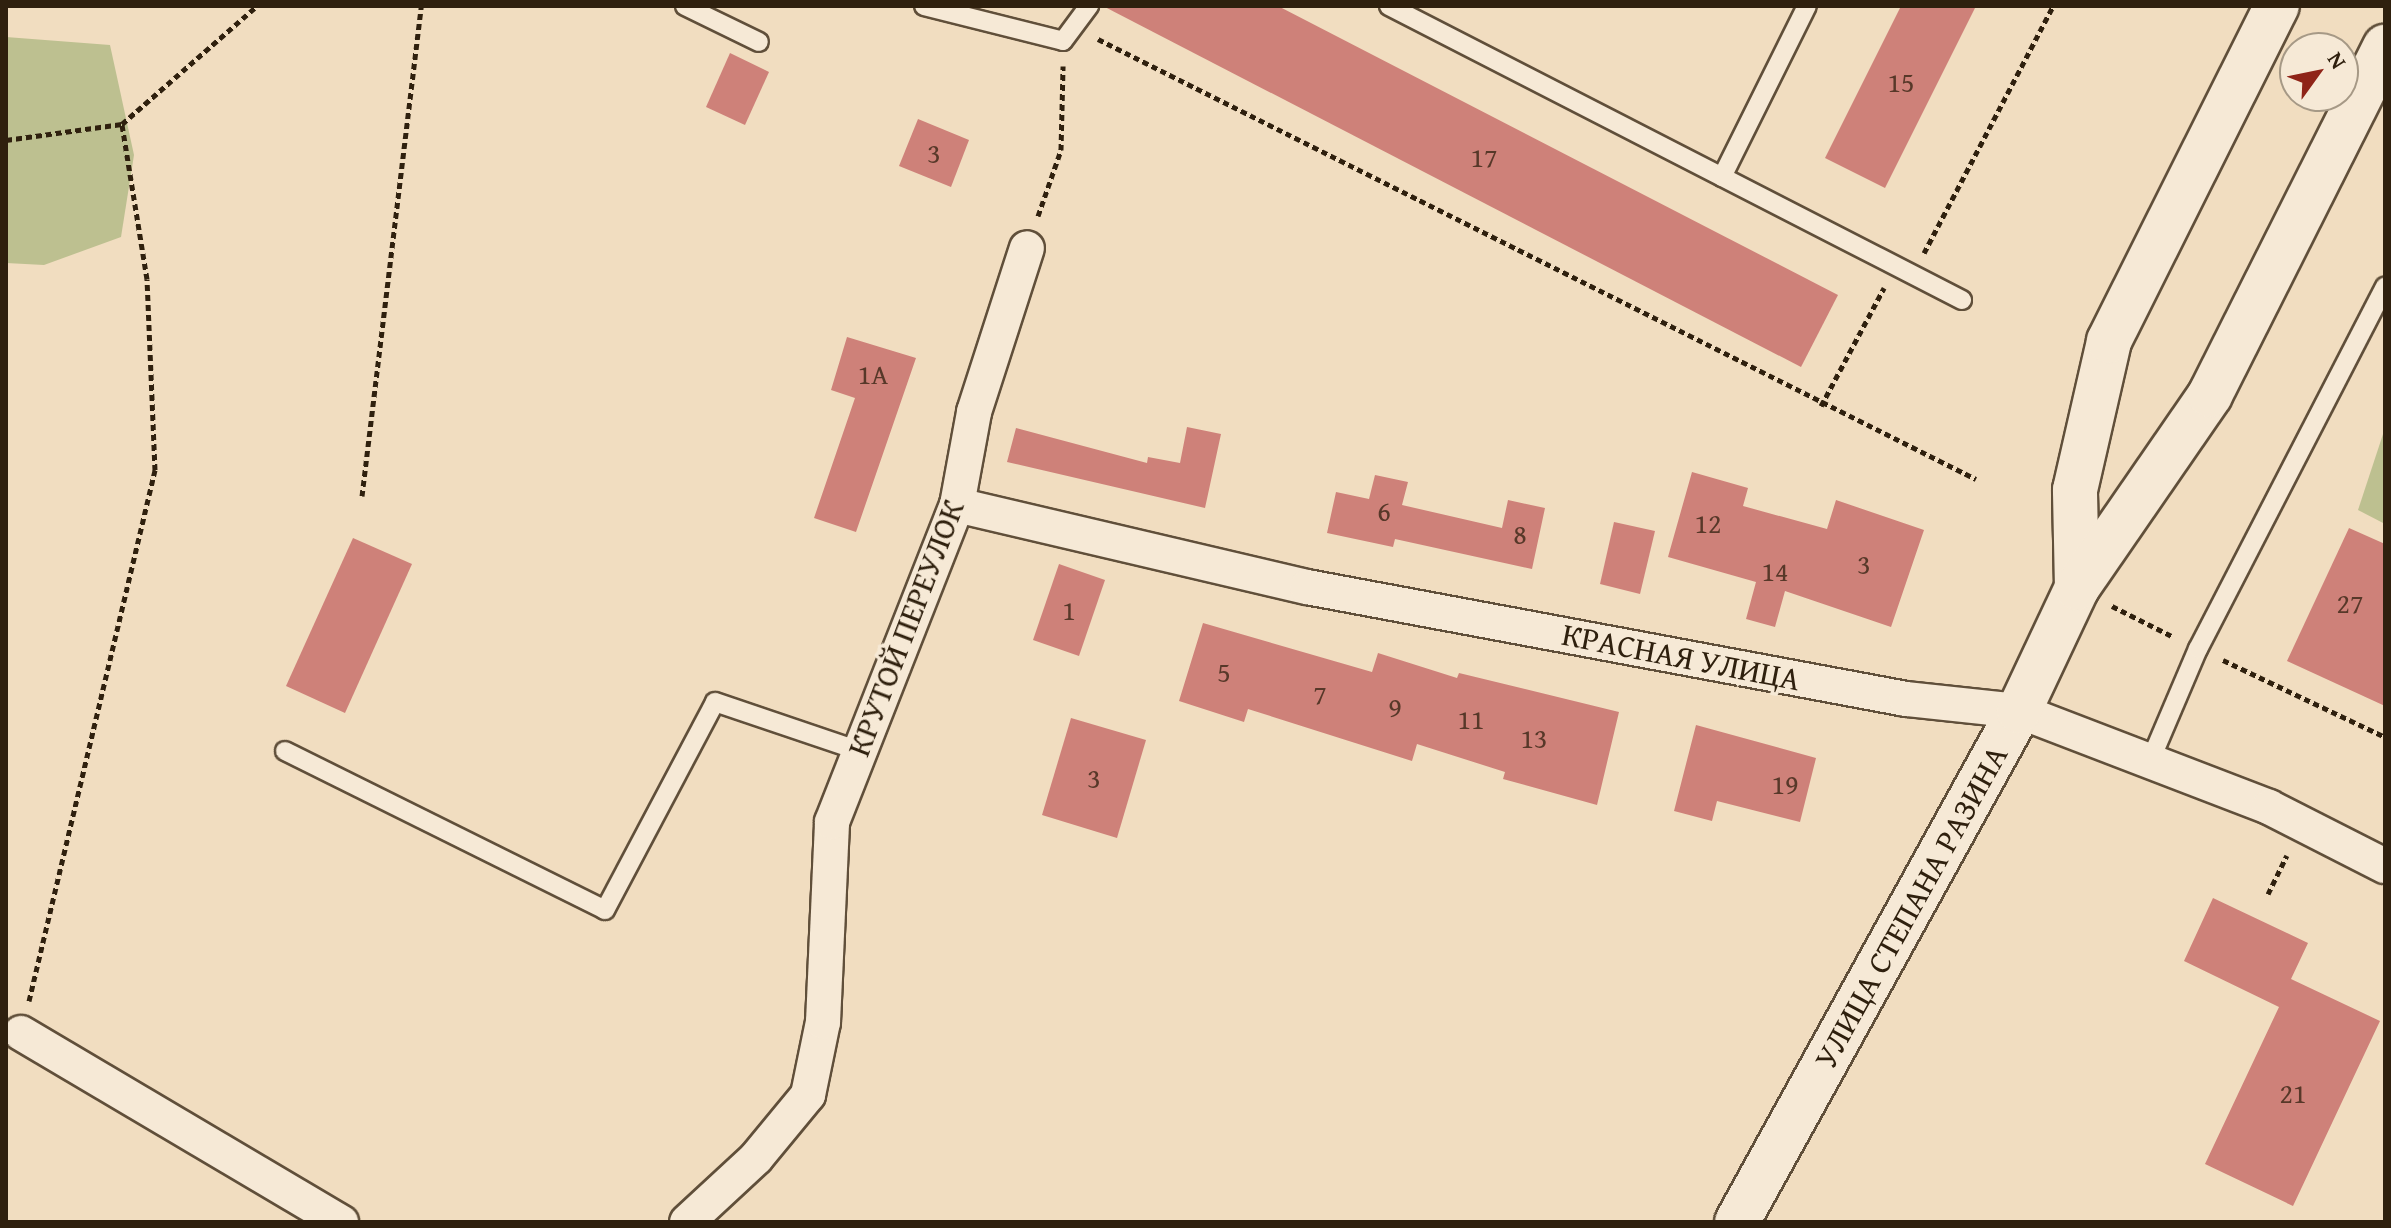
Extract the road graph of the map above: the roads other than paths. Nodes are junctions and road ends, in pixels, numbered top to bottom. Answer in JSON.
{"nodes":[{"id":1,"x":685,"y":6,"type":"edge"},
{"id":2,"x":924,"y":6,"type":"edge"},
{"id":3,"x":1089,"y":6,"type":"edge"},
{"id":4,"x":1389,"y":6,"type":"edge"},
{"id":5,"x":1807,"y":6,"type":"edge"},
{"id":6,"x":2277,"y":6,"type":"edge"},
{"id":7,"x":1417,"y":12,"type":"edge"},
{"id":8,"x":759,"y":42,"type":"dead end"},
{"id":9,"x":2385,"y":47,"type":"edge"},
{"id":10,"x":1722,"y":177,"type":"junction"},
{"id":11,"x":1027,"y":248,"type":"road end"},
{"id":12,"x":2385,"y":286,"type":"edge"},
{"id":13,"x":1962,"y":300,"type":"dead end"},
{"id":14,"x":957,"y":505,"type":"junction"},
{"id":15,"x":2077,"y":588,"type":"junction"},
{"id":16,"x":2019,"y":711,"type":"junction"},
{"id":17,"x":857,"y":750,"type":"junction"},
{"id":18,"x":285,"y":751,"type":"dead end"},
{"id":19,"x":2151,"y":759,"type":"junction"},
{"id":20,"x":2385,"y":866,"type":"edge"},
{"id":21,"x":21,"y":1033,"type":"road end"},
{"id":22,"x":341,"y":1222,"type":"edge"},
{"id":23,"x":687,"y":1222,"type":"edge"},
{"id":24,"x":1737,"y":1222,"type":"edge"}],
"edges":[{"from":1,"to":8,"type":"lane"},
{"from":2,"to":3,"type":"lane"},
{"from":4,"to":7,"type":"lane"},
{"from":5,"to":10,"type":"lane"},
{"from":6,"to":15,"type":"main road","name":"УЛИЦА СТЕПАНА РАЗИНА"},
{"from":7,"to":10,"type":"lane"},
{"from":9,"to":15,"type":"main road","name":"УЛИЦА СТЕПАНА РАЗИНА"},
{"from":10,"to":13,"type":"lane"},
{"from":11,"to":14,"type":"street","name":"КРУТОЙ ПЕРЕУЛОК"},
{"from":12,"to":19,"type":"lane"},
{"from":14,"to":16,"type":"street","name":"КРАСНАЯ УЛИЦА"},
{"from":14,"to":17,"type":"street","name":"КРУТОЙ ПЕРЕУЛОК"},
{"from":15,"to":16,"type":"main road","name":"УЛИЦА СТЕПАНА РАЗИНА"},
{"from":16,"to":19,"type":"street","name":"КРАСНАЯ УЛИЦА"},
{"from":16,"to":24,"type":"main road","name":"УЛИЦА СТЕПАНА РАЗИНА"},
{"from":17,"to":18,"type":"lane"},
{"from":17,"to":23,"type":"street","name":"КРУТОЙ ПЕРЕУЛОК"},
{"from":19,"to":20,"type":"street","name":"КРАСНАЯ УЛИЦА"},
{"from":21,"to":22,"type":"street"}]}
